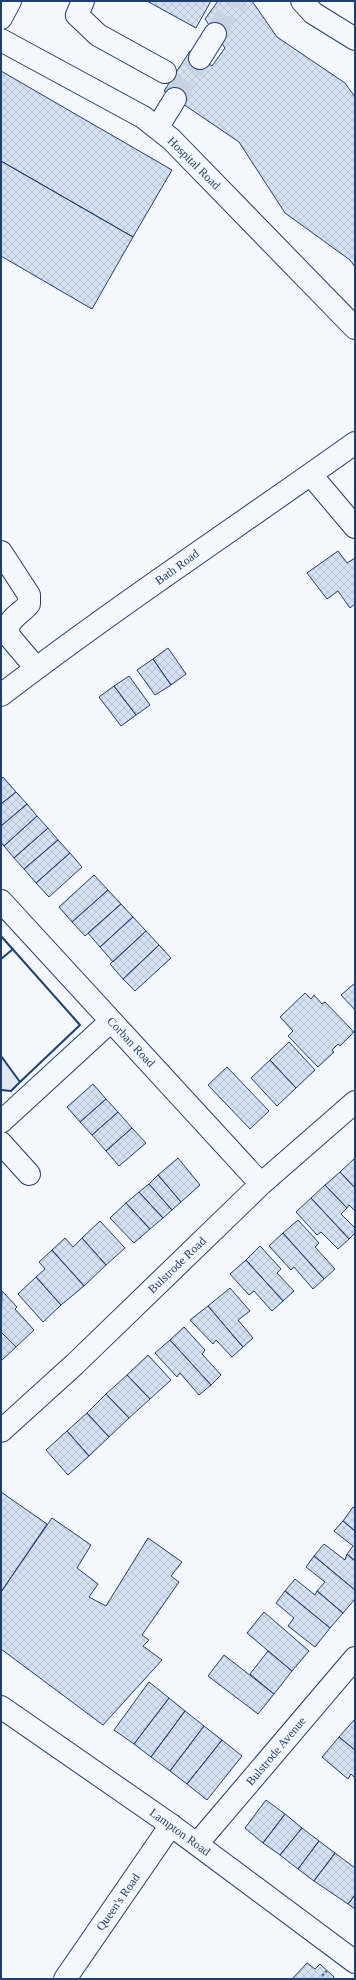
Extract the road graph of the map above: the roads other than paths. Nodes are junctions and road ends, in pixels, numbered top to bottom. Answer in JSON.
{"nodes":[{"id":1,"x":10,"y":1,"type":"edge"},
{"id":2,"x":83,"y":1,"type":"edge"},
{"id":3,"x":302,"y":1,"type":"edge"},
{"id":4,"x":1,"y":18,"type":"edge"},
{"id":5,"x":215,"y":34,"type":"tunnel mouth"},
{"id":6,"x":1,"y":40,"type":"edge"},
{"id":7,"x":355,"y":40,"type":"edge"},
{"id":8,"x":200,"y":58,"type":"tunnel mouth"},
{"id":9,"x":165,"y":72,"type":"dead end"},
{"id":10,"x":175,"y":99,"type":"tunnel mouth"},
{"id":11,"x":157,"y":128,"type":"junction"},
{"id":12,"x":355,"y":328,"type":"edge"},
{"id":13,"x":355,"y":442,"type":"edge"},
{"id":14,"x":311,"y":475,"type":"junction"},
{"id":15,"x":355,"y":528,"type":"edge"},
{"id":16,"x":1,"y":552,"type":"edge"},
{"id":17,"x":36,"y":668,"type":"junction"},
{"id":18,"x":1,"y":695,"type":"edge"},
{"id":19,"x":1,"y":901,"type":"edge"},
{"id":20,"x":112,"y":1021,"type":"junction"},
{"id":21,"x":355,"y":1102,"type":"edge"},
{"id":22,"x":1,"y":1122,"type":"edge"},
{"id":23,"x":1,"y":1143,"type":"edge"},
{"id":24,"x":29,"y":1174,"type":"dead end"},
{"id":25,"x":260,"y":1184,"type":"junction"},
{"id":26,"x":1,"y":1431,"type":"edge"},
{"id":27,"x":355,"y":1658,"type":"edge"},
{"id":28,"x":1,"y":1707,"type":"edge"},
{"id":29,"x":171,"y":1825,"type":"junction"},
{"id":30,"x":197,"y":1844,"type":"junction"},
{"id":31,"x":355,"y":1962,"type":"edge"},
{"id":32,"x":70,"y":1977,"type":"edge"}],
"edges":[{"from":1,"to":4,"type":"street"},
{"from":2,"to":9,"type":"street"},
{"from":3,"to":7,"type":"street"},
{"from":5,"to":8,"type":"street"},
{"from":6,"to":11,"type":"street","name":"Hospital Road"},
{"from":10,"to":11,"type":"street"},
{"from":11,"to":12,"type":"street","name":"Hospital Road"},
{"from":13,"to":14,"type":"street","name":"Bath Road"},
{"from":14,"to":15,"type":"street"},
{"from":14,"to":17,"type":"street","name":"Bath Road"},
{"from":16,"to":17,"type":"street"},
{"from":17,"to":18,"type":"street","name":"Bath Road"},
{"from":19,"to":20,"type":"street","name":"Corban Road"},
{"from":20,"to":22,"type":"street"},
{"from":20,"to":25,"type":"street","name":"Corban Road"},
{"from":21,"to":25,"type":"street","name":"Bulstrode Road"},
{"from":23,"to":24,"type":"street"},
{"from":25,"to":26,"type":"street","name":"Bulstrode Road"},
{"from":27,"to":30,"type":"street","name":"Bulstrode Avenue"},
{"from":28,"to":29,"type":"street","name":"Lampton Road"},
{"from":29,"to":30,"type":"street","name":"Lampton Road"},
{"from":29,"to":32,"type":"street","name":"Queen's Road"},
{"from":30,"to":31,"type":"street","name":"Lampton Road"}]}
